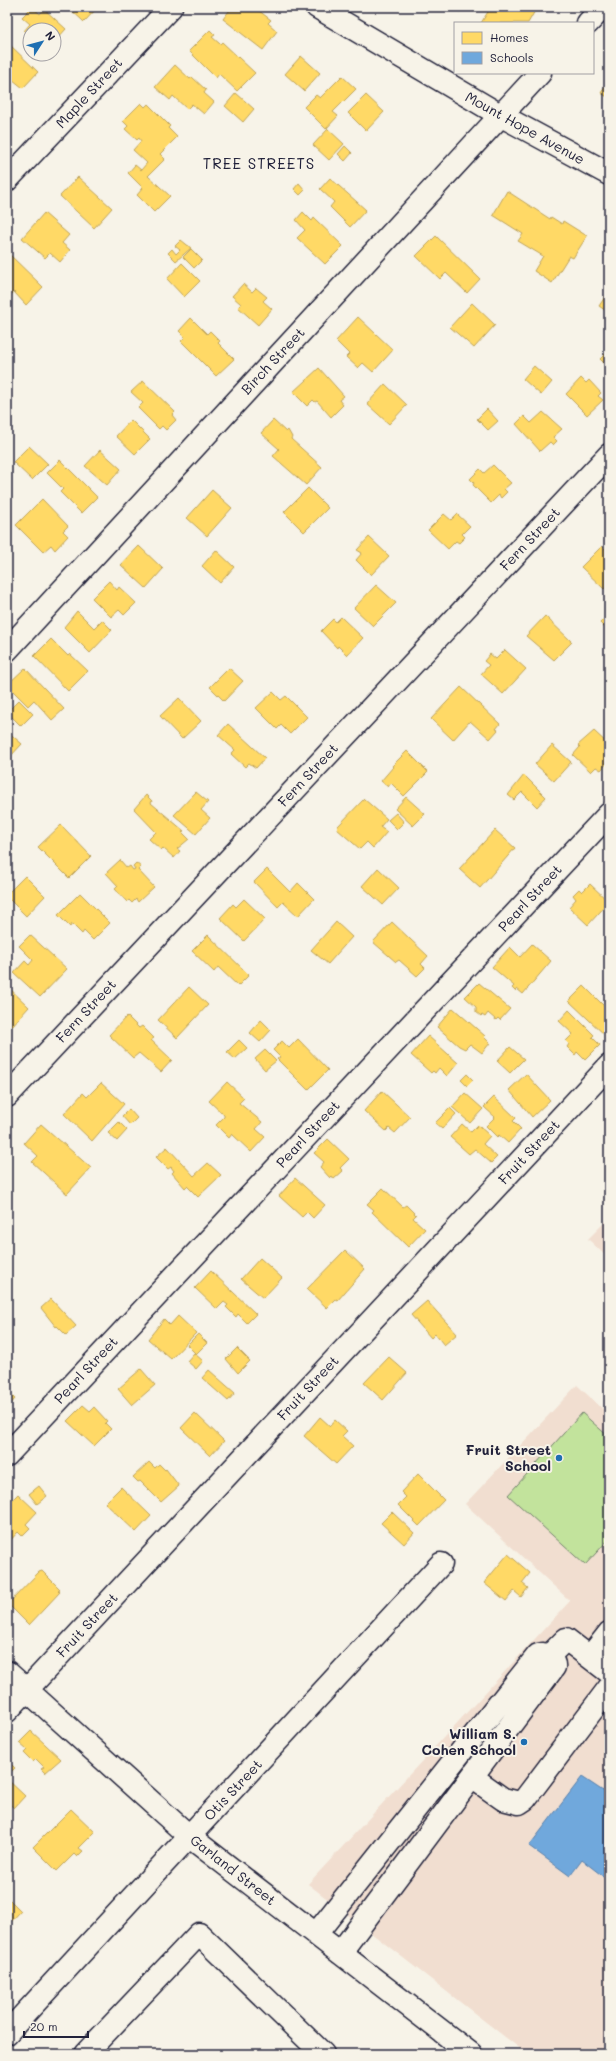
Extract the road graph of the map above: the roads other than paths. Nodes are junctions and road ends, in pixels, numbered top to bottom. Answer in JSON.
{"nodes":[{"id":1,"x":171,"y":7,"type":"edge"},
{"id":2,"x":317,"y":7,"type":"edge"},
{"id":3,"x":603,"y":7,"type":"edge"},
{"id":4,"x":589,"y":22,"type":"edge"},
{"id":5,"x":539,"y":74,"type":"edge"},
{"id":6,"x":500,"y":115,"type":"junction"},
{"id":7,"x":609,"y":174,"type":"edge"},
{"id":8,"x":7,"y":180,"type":"edge"},
{"id":9,"x":609,"y":454,"type":"edge"},
{"id":10,"x":7,"y":650,"type":"edge"},
{"id":11,"x":609,"y":814,"type":"edge"},
{"id":12,"x":609,"y":1066,"type":"edge"},
{"id":13,"x":7,"y":1096,"type":"edge"},
{"id":14,"x":7,"y":1455,"type":"edge"},
{"id":15,"x":440,"y":1564,"type":"dead end"},
{"id":16,"x":609,"y":1633,"type":"edge"},
{"id":17,"x":548,"y":1657,"type":"junction"},
{"id":18,"x":590,"y":1657,"type":"junction"},
{"id":19,"x":7,"y":1672,"type":"edge"},
{"id":20,"x":609,"y":1672,"type":"edge"},
{"id":21,"x":609,"y":1688,"type":"edge"},
{"id":22,"x":26,"y":1690,"type":"junction"},
{"id":23,"x":7,"y":1711,"type":"edge"},
{"id":24,"x":472,"y":1777,"type":"junction"},
{"id":25,"x":190,"y":1836,"type":"junction"},
{"id":26,"x":316,"y":1934,"type":"junction"},
{"id":27,"x":340,"y":1953,"type":"junction"},
{"id":28,"x":7,"y":2033,"type":"edge"},
{"id":29,"x":85,"y":2054,"type":"edge"},
{"id":30,"x":323,"y":2054,"type":"edge"},
{"id":31,"x":471,"y":2054,"type":"edge"}],
"edges":[{"from":1,"to":8,"type":"street","name":"Maple Street"},
{"from":2,"to":6,"type":"street","name":"Mount Hope Avenue"},
{"from":3,"to":4,"type":"street"},
{"from":5,"to":6,"type":"street","name":"Birch Street"},
{"from":6,"to":7,"type":"street","name":"Mount Hope Avenue"},
{"from":6,"to":10,"type":"street","name":"Birch Street"},
{"from":9,"to":13,"type":"street","name":"Fern Street"},
{"from":11,"to":14,"type":"street","name":"Pearl Street"},
{"from":12,"to":22,"type":"street","name":"Fruit Street"},
{"from":15,"to":25,"type":"street","name":"Otis Street"},
{"from":16,"to":18,"type":"street"},
{"from":17,"to":18,"type":"street"},
{"from":17,"to":24,"type":"street"},
{"from":17,"to":26,"type":"street"},
{"from":18,"to":20,"type":"street"},
{"from":19,"to":22,"type":"street","name":"Garland Street"},
{"from":21,"to":24,"type":"street"},
{"from":22,"to":23,"type":"street","name":"Fruit Street"},
{"from":22,"to":25,"type":"street","name":"Garland Street"},
{"from":24,"to":27,"type":"street"},
{"from":25,"to":26,"type":"street","name":"Garland Street"},
{"from":25,"to":28,"type":"street","name":"Otis Street"},
{"from":26,"to":27,"type":"street","name":"Garland Street"},
{"from":27,"to":31,"type":"street","name":"Garland Street"},
{"from":29,"to":30,"type":"street"}]}
